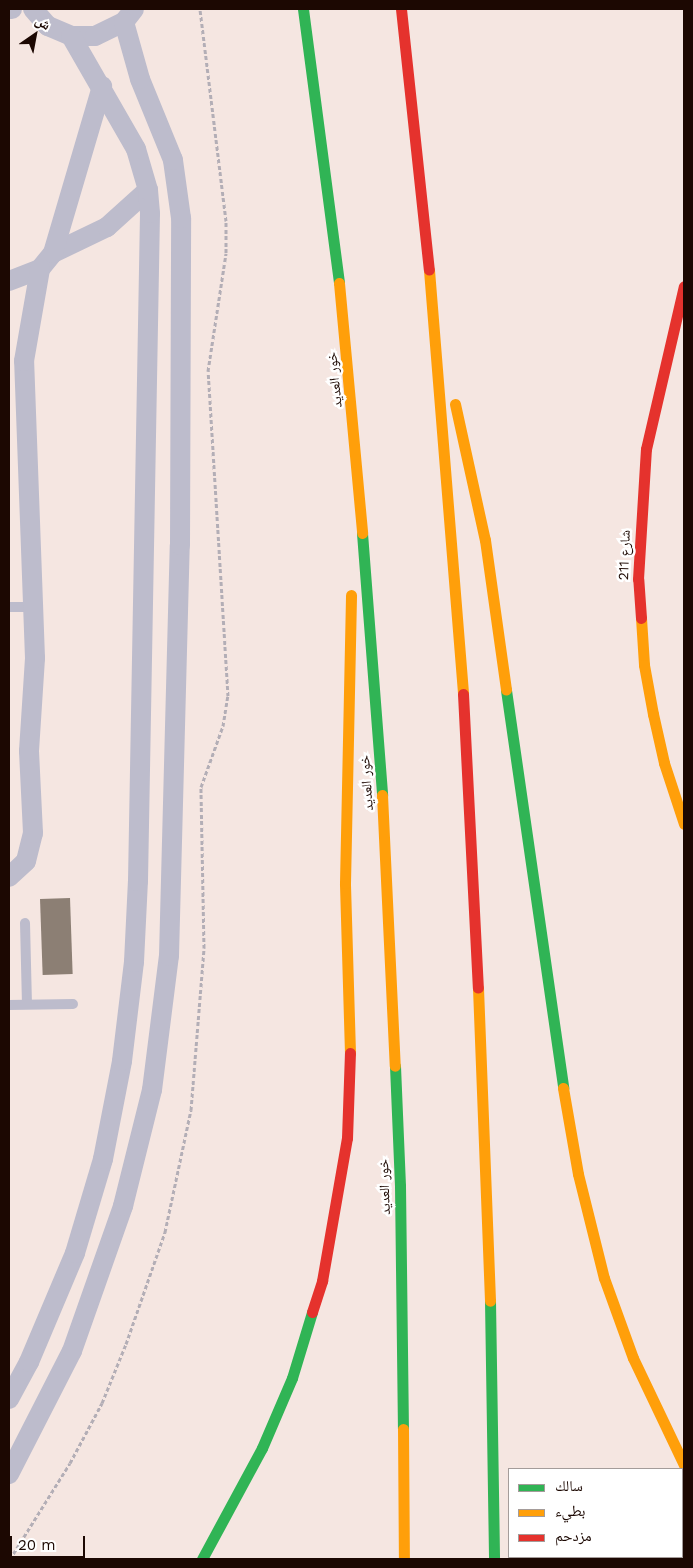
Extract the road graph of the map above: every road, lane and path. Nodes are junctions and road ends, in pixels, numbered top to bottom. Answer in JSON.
{"nodes":[{"id":1,"x":32,"y":9,"type":"edge"},
{"id":2,"x":303,"y":9,"type":"edge"},
{"id":3,"x":401,"y":9,"type":"edge"},
{"id":4,"x":129,"y":15,"type":"edge"},
{"id":5,"x":70,"y":36,"type":"junction"},
{"id":6,"x":102,"y":86,"type":"junction"},
{"id":7,"x":148,"y":190,"type":"junction"},
{"id":8,"x":53,"y":253,"type":"junction"},
{"id":9,"x":40,"y":269,"type":"junction"},
{"id":10,"x":9,"y":281,"type":"edge"},
{"id":11,"x":684,"y":286,"type":"edge"},
{"id":12,"x":431,"y":297,"type":"junction"},
{"id":13,"x":355,"y":436,"type":"junction"},
{"id":14,"x":352,"y":565,"type":"dead end"},
{"id":15,"x":352,"y":585,"type":"dead end"},
{"id":16,"x":9,"y":607,"type":"edge"},
{"id":17,"x":31,"y":608,"type":"junction"},
{"id":18,"x":684,"y":824,"type":"edge"},
{"id":19,"x":9,"y":877,"type":"edge"},
{"id":20,"x":25,"y":923,"type":"dead end"},
{"id":21,"x":27,"y":1004,"type":"junction"},
{"id":22,"x":73,"y":1004,"type":"dead end"},
{"id":23,"x":9,"y":1005,"type":"edge"},
{"id":24,"x":9,"y":1399,"type":"edge"},
{"id":25,"x":684,"y":1465,"type":"edge"},
{"id":26,"x":9,"y":1474,"type":"edge"},
{"id":27,"x":202,"y":1559,"type":"edge"},
{"id":28,"x":404,"y":1559,"type":"edge"},
{"id":29,"x":494,"y":1559,"type":"edge"}],
"edges":[{"from":1,"to":5,"type":"street"},
{"from":2,"to":13,"type":"main road","name":"خور العديد"},
{"from":3,"to":12,"type":"main road"},
{"from":4,"to":5,"type":"street"},
{"from":4,"to":26,"type":"street"},
{"from":5,"to":6,"type":"street"},
{"from":6,"to":7,"type":"street"},
{"from":6,"to":8,"type":"street"},
{"from":7,"to":8,"type":"street"},
{"from":7,"to":24,"type":"street"},
{"from":8,"to":9,"type":"street"},
{"from":9,"to":10,"type":"street"},
{"from":9,"to":17,"type":"street"},
{"from":11,"to":18,"type":"main road","name":"شارع 211"},
{"from":12,"to":25,"type":"main road"},
{"from":12,"to":29,"type":"main road"},
{"from":13,"to":14,"type":"main road"},
{"from":13,"to":28,"type":"main road","name":"خور العديد"},
{"from":15,"to":27,"type":"main road"},
{"from":16,"to":17,"type":"lane"},
{"from":17,"to":19,"type":"street"},
{"from":20,"to":21,"type":"lane"},
{"from":21,"to":22,"type":"lane"},
{"from":21,"to":23,"type":"lane"}]}
